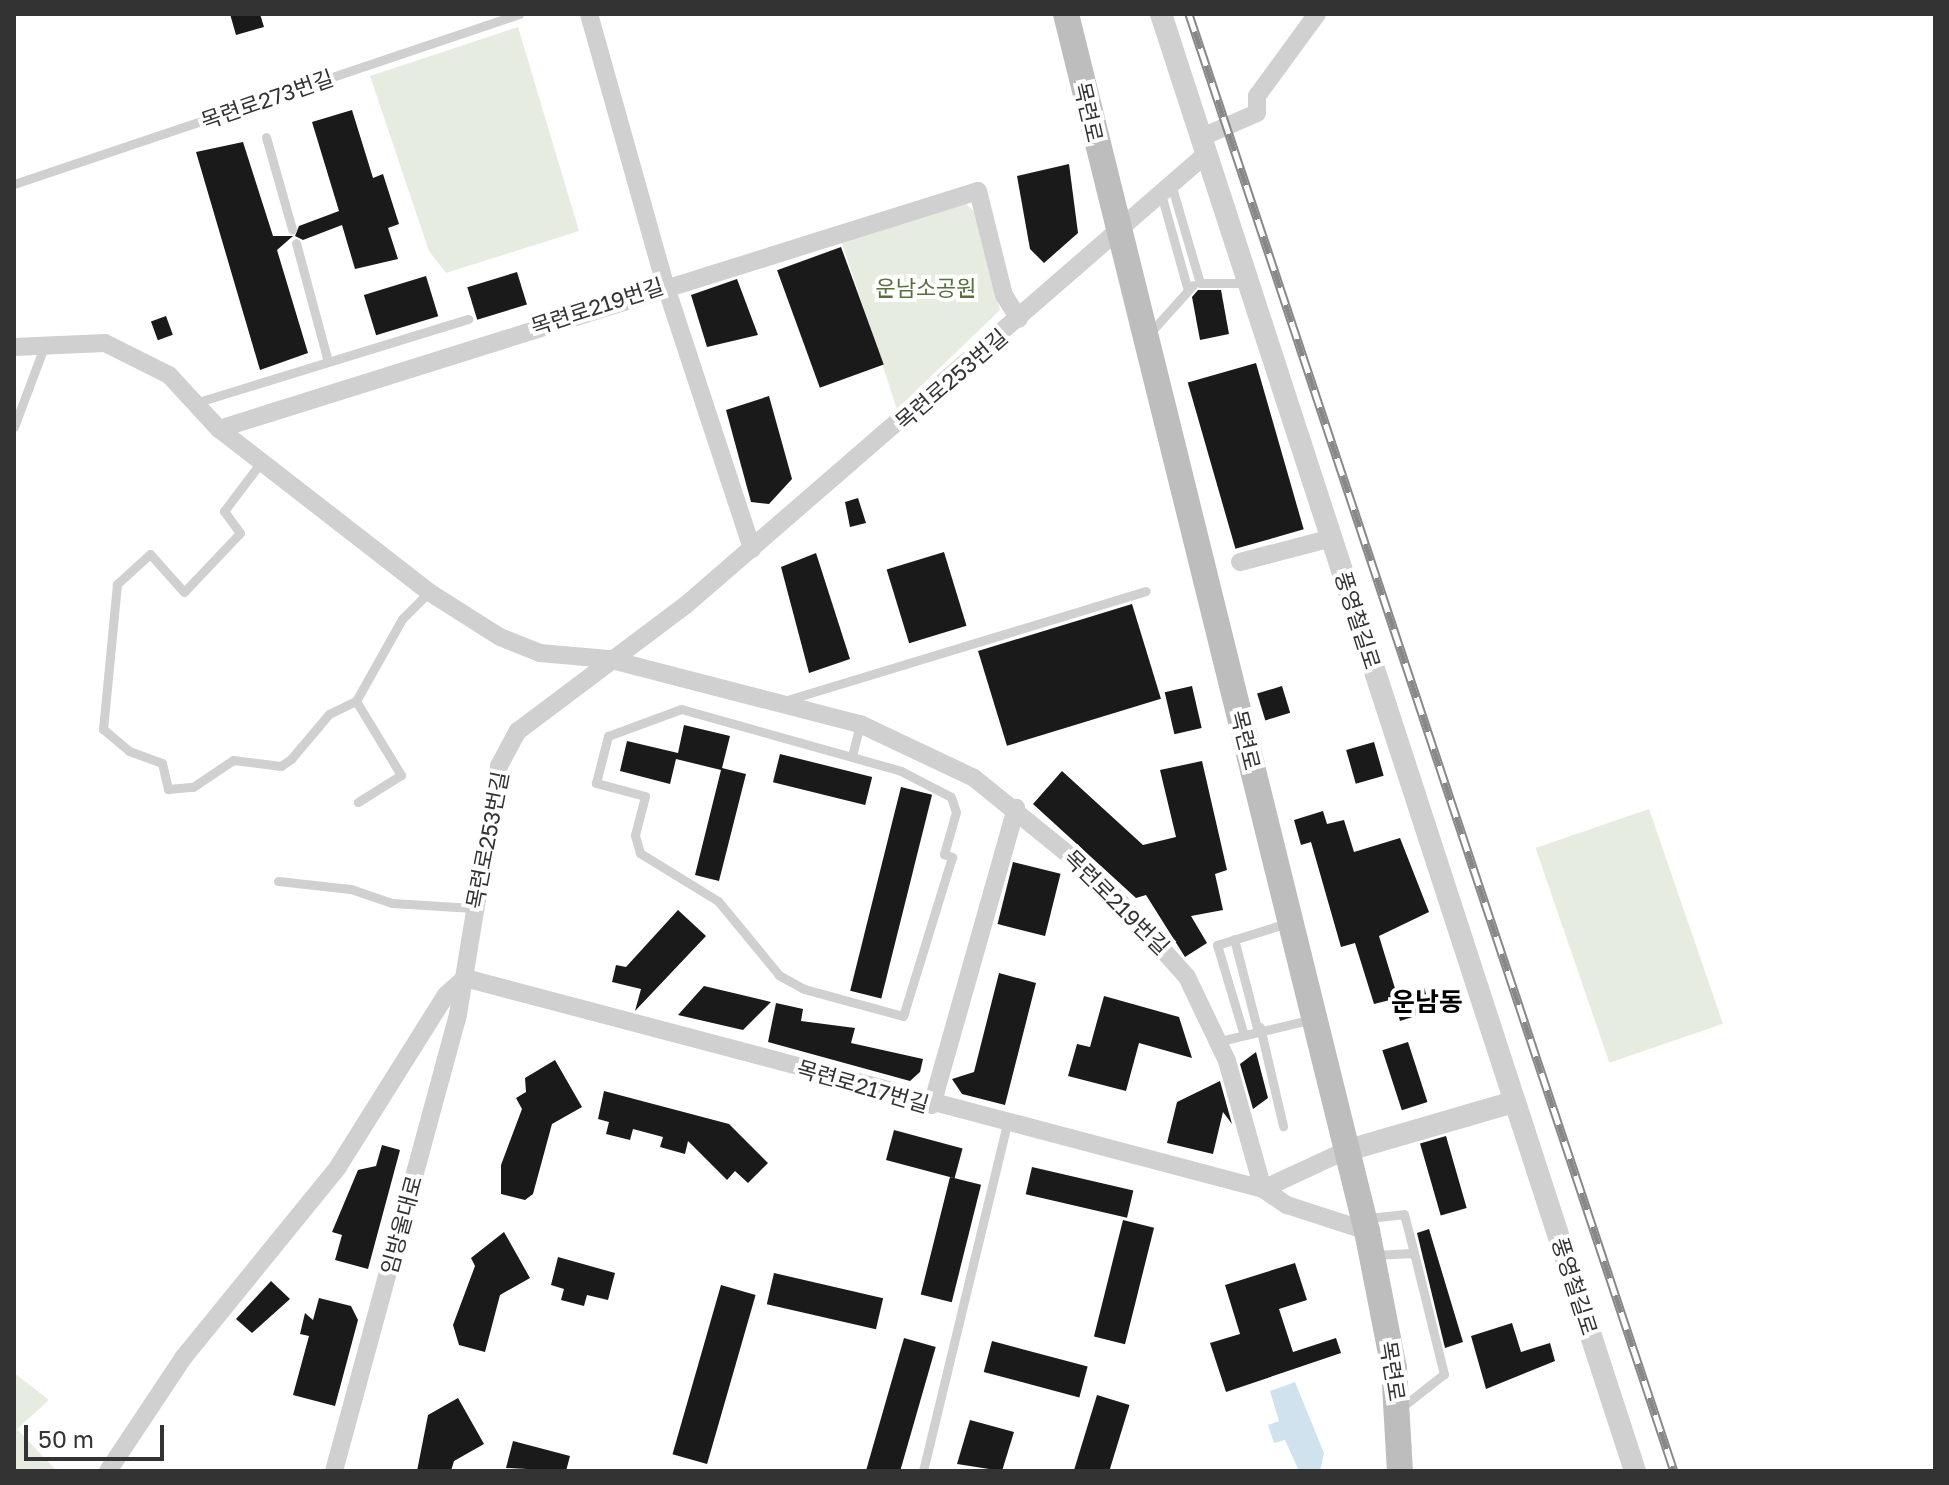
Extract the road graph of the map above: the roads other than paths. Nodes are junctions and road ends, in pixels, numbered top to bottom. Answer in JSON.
{"nodes":[{"id":1,"x":519,"y":14,"type":"edge"},
{"id":2,"x":589,"y":14,"type":"edge"},
{"id":3,"x":1066,"y":14,"type":"edge"},
{"id":4,"x":1161,"y":14,"type":"edge"},
{"id":5,"x":1317,"y":14,"type":"edge"},
{"id":6,"x":266,"y":137,"type":"dead end"},
{"id":7,"x":1202,"y":147,"type":"junction"},
{"id":8,"x":14,"y":184,"type":"edge"},
{"id":9,"x":1166,"y":188,"type":"junction"},
{"id":10,"x":292,"y":229,"type":"dead end"},
{"id":11,"x":1116,"y":230,"type":"junction"},
{"id":12,"x":296,"y":243,"type":"dead end"},
{"id":13,"x":1200,"y":283,"type":"junction"},
{"id":14,"x":1248,"y":283,"type":"junction"},
{"id":15,"x":665,"y":284,"type":"junction"},
{"id":16,"x":1187,"y":287,"type":"junction"},
{"id":17,"x":468,"y":319,"type":"dead end"},
{"id":18,"x":1019,"y":319,"type":"junction"},
{"id":19,"x":1144,"y":340,"type":"junction"},
{"id":20,"x":45,"y":344,"type":"junction"},
{"id":21,"x":14,"y":347,"type":"edge"},
{"id":22,"x":328,"y":362,"type":"junction"},
{"id":23,"x":195,"y":403,"type":"junction"},
{"id":24,"x":14,"y":427,"type":"edge"},
{"id":25,"x":219,"y":429,"type":"junction"},
{"id":26,"x":262,"y":461,"type":"junction"},
{"id":27,"x":1332,"y":538,"type":"junction"},
{"id":28,"x":752,"y":549,"type":"junction"},
{"id":29,"x":1240,"y":562,"type":"dead end"},
{"id":30,"x":1146,"y":591,"type":"dead end"},
{"id":31,"x":429,"y":592,"type":"junction"},
{"id":32,"x":608,"y":659,"type":"junction"},
{"id":33,"x":356,"y":701,"type":"junction"},
{"id":34,"x":781,"y":702,"type":"junction"},
{"id":35,"x":860,"y":724,"type":"junction"},
{"id":36,"x":852,"y":756,"type":"junction"},
{"id":37,"x":358,"y":802,"type":"dead end"},
{"id":38,"x":1016,"y":808,"type":"junction"},
{"id":39,"x":278,"y":881,"type":"dead end"},
{"id":40,"x":473,"y":908,"type":"junction"},
{"id":41,"x":1290,"y":922,"type":"junction"},
{"id":42,"x":1234,"y":939,"type":"junction"},
{"id":43,"x":465,"y":978,"type":"junction"},
{"id":44,"x":1313,"y":1019,"type":"junction"},
{"id":45,"x":1259,"y":1027,"type":"junction"},
{"id":46,"x":1243,"y":1032,"type":"junction"},
{"id":47,"x":1220,"y":1041,"type":"junction"},
{"id":48,"x":1514,"y":1102,"type":"junction"},
{"id":49,"x":932,"y":1105,"type":"junction"},
{"id":50,"x":1007,"y":1125,"type":"junction"},
{"id":51,"x":1283,"y":1126,"type":"dead end"},
{"id":52,"x":1345,"y":1151,"type":"junction"},
{"id":53,"x":1263,"y":1189,"type":"junction"},
{"id":54,"x":1367,"y":1235,"type":"junction"},
{"id":55,"x":1414,"y":1253,"type":"junction"},
{"id":56,"x":1399,"y":1410,"type":"junction"},
{"id":57,"x":108,"y":1471,"type":"edge"},
{"id":58,"x":334,"y":1471,"type":"edge"},
{"id":59,"x":923,"y":1471,"type":"edge"},
{"id":60,"x":1400,"y":1471,"type":"edge"},
{"id":61,"x":1635,"y":1471,"type":"edge"}],
"edges":[{"from":1,"to":8,"type":"lane","name":"목련로273번길"},
{"from":2,"to":15,"type":"street"},
{"from":3,"to":11,"type":"main road","name":"목련로"},
{"from":4,"to":7,"type":"street","name":"풍영철길로"},
{"from":5,"to":7,"type":"street"},
{"from":6,"to":10,"type":"lane"},
{"from":7,"to":9,"type":"street","name":"목련로253번길"},
{"from":7,"to":14,"type":"street","name":"풍영철길로"},
{"from":9,"to":11,"type":"street","name":"목련로253번길"},
{"from":9,"to":13,"type":"lane"},
{"from":9,"to":16,"type":"lane"},
{"from":11,"to":18,"type":"street","name":"목련로253번길"},
{"from":11,"to":19,"type":"main road","name":"목련로"},
{"from":12,"to":22,"type":"lane"},
{"from":13,"to":14,"type":"lane"},
{"from":13,"to":16,"type":"lane"},
{"from":14,"to":27,"type":"street","name":"풍영철길로"},
{"from":15,"to":18,"type":"street","name":"목련로219번길"},
{"from":15,"to":25,"type":"street","name":"목련로219번길"},
{"from":15,"to":28,"type":"street"},
{"from":16,"to":19,"type":"lane"},
{"from":17,"to":22,"type":"lane"},
{"from":18,"to":28,"type":"street","name":"목련로253번길"},
{"from":19,"to":41,"type":"main road","name":"목련로"},
{"from":20,"to":21,"type":"street","name":"목련로219번길"},
{"from":20,"to":23,"type":"street","name":"목련로219번길"},
{"from":20,"to":24,"type":"lane"},
{"from":22,"to":23,"type":"lane"},
{"from":23,"to":25,"type":"street","name":"목련로219번길"},
{"from":25,"to":26,"type":"street","name":"목련로219번길"},
{"from":26,"to":31,"type":"street","name":"목련로219번길"},
{"from":26,"to":33,"type":"lane"},
{"from":27,"to":29,"type":"street"},
{"from":27,"to":48,"type":"street","name":"풍영철길로"},
{"from":28,"to":32,"type":"street","name":"목련로253번길"},
{"from":30,"to":34,"type":"lane"},
{"from":31,"to":32,"type":"street","name":"목련로219번길"},
{"from":31,"to":33,"type":"lane"},
{"from":32,"to":34,"type":"street","name":"목련로219번길"},
{"from":32,"to":40,"type":"street","name":"목련로253번길"},
{"from":33,"to":37,"type":"lane"},
{"from":34,"to":35,"type":"street","name":"목련로219번길"},
{"from":35,"to":36,"type":"lane"},
{"from":35,"to":38,"type":"street","name":"목련로219번길"},
{"from":36,"to":36,"type":"lane"},
{"from":38,"to":47,"type":"street","name":"목련로219번길"},
{"from":38,"to":49,"type":"street"},
{"from":39,"to":40,"type":"lane"},
{"from":40,"to":43,"type":"street","name":"목련로253번길"},
{"from":41,"to":42,"type":"lane"},
{"from":41,"to":44,"type":"main road","name":"목련로"},
{"from":42,"to":45,"type":"lane"},
{"from":42,"to":46,"type":"lane"},
{"from":43,"to":49,"type":"street","name":"목련로217번길"},
{"from":43,"to":57,"type":"street"},
{"from":43,"to":58,"type":"street","name":"임방울대로"},
{"from":44,"to":45,"type":"lane"},
{"from":44,"to":52,"type":"main road","name":"목련로"},
{"from":45,"to":46,"type":"lane"},
{"from":45,"to":51,"type":"lane"},
{"from":46,"to":47,"type":"lane"},
{"from":47,"to":53,"type":"street","name":"목련로219번길"},
{"from":48,"to":52,"type":"street"},
{"from":48,"to":61,"type":"street","name":"풍영철길로"},
{"from":49,"to":50,"type":"street","name":"목련로217번길"},
{"from":50,"to":53,"type":"street","name":"목련로217번길"},
{"from":50,"to":59,"type":"lane"},
{"from":52,"to":53,"type":"street"},
{"from":52,"to":54,"type":"main road","name":"목련로"},
{"from":53,"to":54,"type":"street","name":"목련로217번길"},
{"from":54,"to":55,"type":"lane"},
{"from":54,"to":55,"type":"lane"},
{"from":54,"to":56,"type":"main road","name":"목련로"},
{"from":55,"to":56,"type":"lane"},
{"from":56,"to":60,"type":"main road","name":"목련로"}]}
